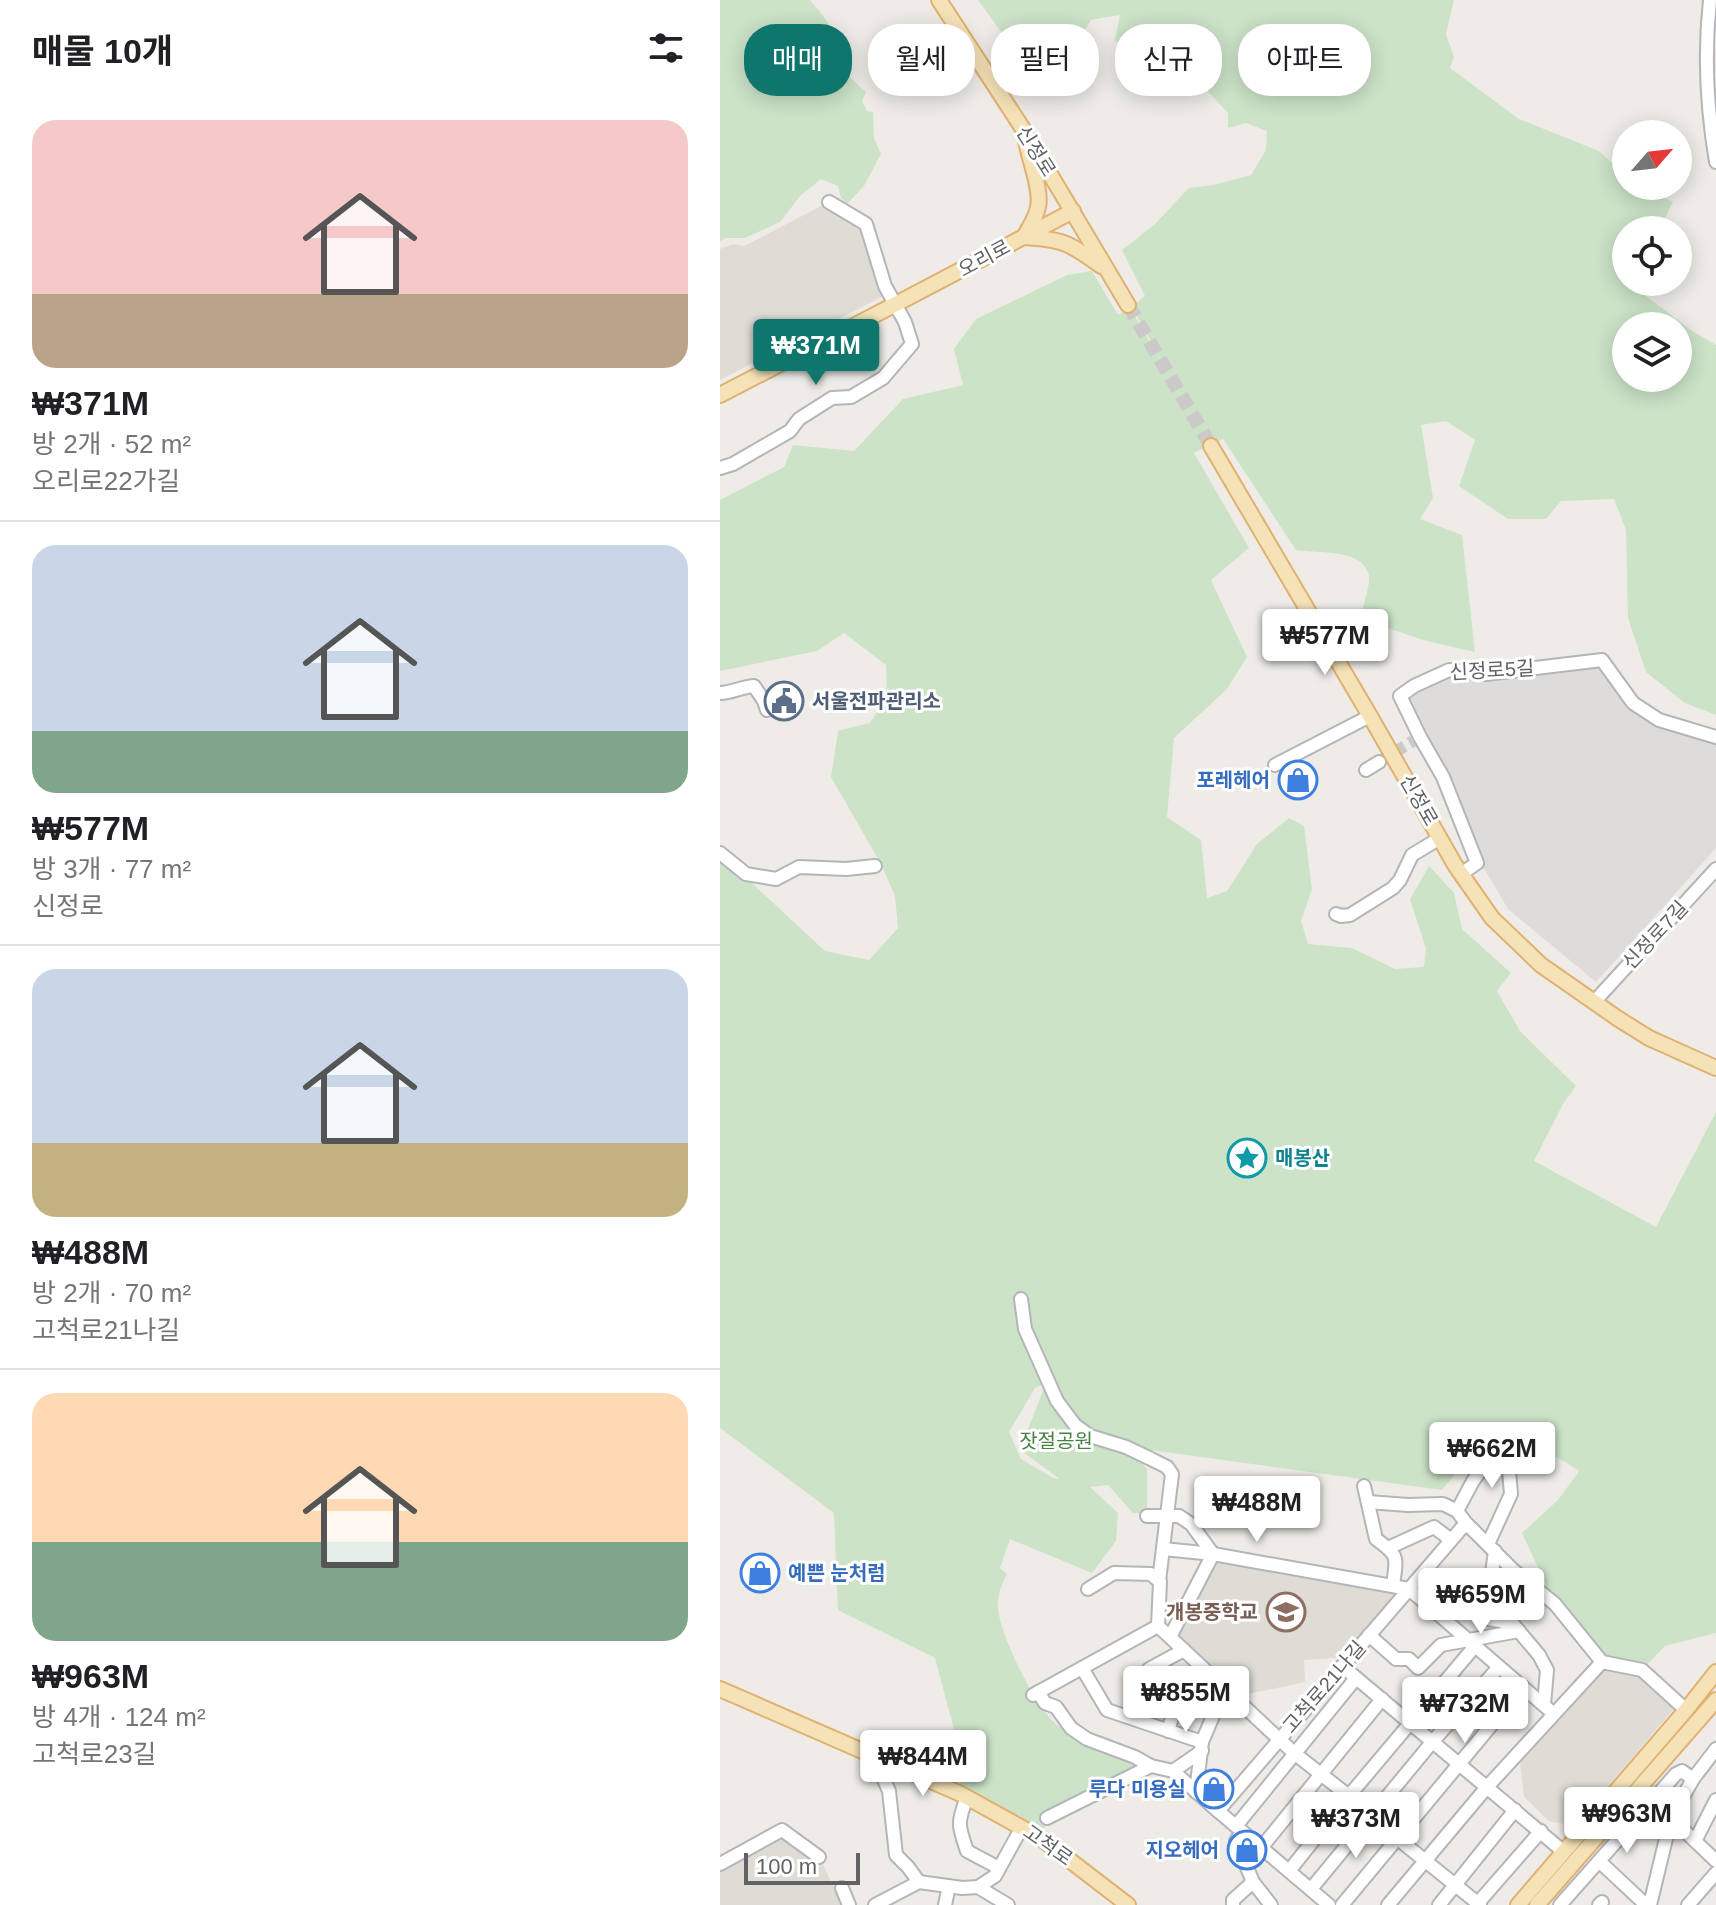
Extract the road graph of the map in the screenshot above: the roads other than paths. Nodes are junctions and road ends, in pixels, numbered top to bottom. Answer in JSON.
{"nodes":[{"id":1,"x":939,"y":0,"type":"edge"},
{"id":2,"x":1710,"y":0,"type":"edge"},
{"id":3,"x":1025,"y":132,"type":"junction"},
{"id":4,"x":1716,"y":162,"type":"edge"},
{"id":5,"x":829,"y":202,"type":"dead end"},
{"id":6,"x":1073,"y":211,"type":"junction"},
{"id":7,"x":1024,"y":237,"type":"junction"},
{"id":8,"x":1109,"y":272,"type":"junction"},
{"id":9,"x":894,"y":305,"type":"junction"},
{"id":10,"x":1128,"y":305,"type":"tunnel mouth"},
{"id":11,"x":720,"y":395,"type":"edge"},
{"id":12,"x":1211,"y":446,"type":"tunnel mouth"},
{"id":13,"x":720,"y":468,"type":"edge"},
{"id":14,"x":720,"y":693,"type":"edge"},
{"id":15,"x":767,"y":710,"type":"dead end"},
{"id":16,"x":1370,"y":716,"type":"junction"},
{"id":17,"x":1716,"y":737,"type":"edge"},
{"id":18,"x":1379,"y":762,"type":"tunnel mouth"},
{"id":19,"x":1275,"y":765,"type":"dead end"},
{"id":20,"x":1366,"y":770,"type":"dead end"},
{"id":21,"x":1440,"y":838,"type":"junction"},
{"id":22,"x":720,"y":853,"type":"edge"},
{"id":23,"x":875,"y":866,"type":"dead end"},
{"id":24,"x":1716,"y":869,"type":"edge"},
{"id":25,"x":1461,"y":874,"type":"junction"},
{"id":26,"x":1336,"y":914,"type":"dead end"},
{"id":27,"x":1594,"y":1002,"type":"junction"},
{"id":28,"x":1716,"y":1068,"type":"edge"},
{"id":29,"x":1021,"y":1299,"type":"dead end"},
{"id":30,"x":1519,"y":1450,"type":"junction"},
{"id":31,"x":1544,"y":1464,"type":"dead end"},
{"id":32,"x":1364,"y":1486,"type":"dead end"},
{"id":33,"x":1368,"y":1502,"type":"junction"},
{"id":34,"x":1457,"y":1511,"type":"junction"},
{"id":35,"x":1147,"y":1516,"type":"dead end"},
{"id":36,"x":1167,"y":1516,"type":"junction"},
{"id":37,"x":1466,"y":1523,"type":"junction"},
{"id":38,"x":1451,"y":1540,"type":"junction"},
{"id":39,"x":1492,"y":1547,"type":"junction"},
{"id":40,"x":1388,"y":1548,"type":"junction"},
{"id":41,"x":1163,"y":1549,"type":"junction"},
{"id":42,"x":1213,"y":1554,"type":"junction"},
{"id":43,"x":1491,"y":1580,"type":"junction"},
{"id":44,"x":1159,"y":1581,"type":"junction"},
{"id":45,"x":1393,"y":1586,"type":"junction"},
{"id":46,"x":1088,"y":1589,"type":"dead end"},
{"id":47,"x":1409,"y":1589,"type":"junction"},
{"id":48,"x":1488,"y":1619,"type":"junction"},
{"id":49,"x":1503,"y":1622,"type":"junction"},
{"id":50,"x":1158,"y":1626,"type":"junction"},
{"id":51,"x":1519,"y":1631,"type":"junction"},
{"id":52,"x":1369,"y":1635,"type":"junction"},
{"id":53,"x":1170,"y":1637,"type":"junction"},
{"id":54,"x":1472,"y":1643,"type":"junction"},
{"id":55,"x":1184,"y":1650,"type":"junction"},
{"id":56,"x":1602,"y":1662,"type":"junction"},
{"id":57,"x":1342,"y":1666,"type":"junction"},
{"id":58,"x":1499,"y":1667,"type":"junction"},
{"id":59,"x":1082,"y":1668,"type":"junction"},
{"id":60,"x":1716,"y":1672,"type":"edge"},
{"id":61,"x":1356,"y":1678,"type":"junction"},
{"id":62,"x":1716,"y":1680,"type":"edge"},
{"id":63,"x":1222,"y":1686,"type":"junction"},
{"id":64,"x":1523,"y":1687,"type":"junction"},
{"id":65,"x":721,"y":1693,"type":"edge"},
{"id":66,"x":1382,"y":1699,"type":"junction"},
{"id":67,"x":1716,"y":1700,"type":"edge"},
{"id":68,"x":1544,"y":1705,"type":"junction"},
{"id":69,"x":1686,"y":1710,"type":"junction"},
{"id":70,"x":1554,"y":1714,"type":"junction"},
{"id":71,"x":1410,"y":1722,"type":"junction"},
{"id":72,"x":1168,"y":1731,"type":"junction"},
{"id":73,"x":1279,"y":1740,"type":"junction"},
{"id":74,"x":1433,"y":1741,"type":"junction"},
{"id":75,"x":1202,"y":1746,"type":"junction"},
{"id":76,"x":1716,"y":1749,"type":"edge"},
{"id":77,"x":1294,"y":1753,"type":"junction"},
{"id":78,"x":874,"y":1757,"type":"junction"},
{"id":79,"x":1458,"y":1763,"type":"junction"},
{"id":80,"x":1151,"y":1766,"type":"junction"},
{"id":81,"x":1173,"y":1771,"type":"junction"},
{"id":82,"x":1321,"y":1775,"type":"junction"},
{"id":83,"x":1693,"y":1779,"type":"junction"},
{"id":84,"x":1487,"y":1787,"type":"junction"},
{"id":85,"x":1196,"y":1792,"type":"junction"},
{"id":86,"x":967,"y":1797,"type":"junction"},
{"id":87,"x":1348,"y":1797,"type":"junction"},
{"id":88,"x":1716,"y":1800,"type":"edge"},
{"id":89,"x":1515,"y":1810,"type":"junction"},
{"id":90,"x":1218,"y":1811,"type":"junction"},
{"id":91,"x":1373,"y":1815,"type":"junction"},
{"id":92,"x":1047,"y":1818,"type":"dead end"},
{"id":93,"x":1671,"y":1818,"type":"junction"},
{"id":94,"x":1022,"y":1827,"type":"junction"},
{"id":95,"x":1239,"y":1829,"type":"junction"},
{"id":96,"x":1541,"y":1831,"type":"junction"},
{"id":97,"x":1397,"y":1838,"type":"junction"},
{"id":98,"x":1695,"y":1841,"type":"junction"},
{"id":99,"x":1261,"y":1848,"type":"junction"},
{"id":100,"x":1564,"y":1852,"type":"junction"},
{"id":101,"x":819,"y":1857,"type":"dead end"},
{"id":102,"x":1426,"y":1861,"type":"junction"},
{"id":103,"x":1599,"y":1861,"type":"junction"},
{"id":104,"x":1716,"y":1861,"type":"edge"},
{"id":105,"x":720,"y":1864,"type":"edge"},
{"id":106,"x":999,"y":1868,"type":"junction"},
{"id":107,"x":1289,"y":1871,"type":"junction"},
{"id":108,"x":1716,"y":1873,"type":"edge"},
{"id":109,"x":919,"y":1882,"type":"junction"},
{"id":110,"x":1253,"y":1882,"type":"junction"},
{"id":111,"x":1455,"y":1885,"type":"junction"},
{"id":112,"x":949,"y":1886,"type":"junction"},
{"id":113,"x":978,"y":1887,"type":"junction"},
{"id":114,"x":842,"y":1888,"type":"dead end"},
{"id":115,"x":1311,"y":1889,"type":"junction"},
{"id":116,"x":1701,"y":1899,"type":"edge"},
{"id":117,"x":1479,"y":1904,"type":"edge"},
{"id":118,"x":849,"y":1905,"type":"edge"},
{"id":119,"x":875,"y":1905,"type":"edge"},
{"id":120,"x":945,"y":1905,"type":"edge"},
{"id":121,"x":1008,"y":1905,"type":"edge"},
{"id":122,"x":1128,"y":1905,"type":"edge"},
{"id":123,"x":1233,"y":1905,"type":"edge"},
{"id":124,"x":1271,"y":1905,"type":"edge"},
{"id":125,"x":1329,"y":1905,"type":"edge"},
{"id":126,"x":1342,"y":1905,"type":"edge"},
{"id":127,"x":1388,"y":1905,"type":"edge"},
{"id":128,"x":1439,"y":1905,"type":"edge"},
{"id":129,"x":1518,"y":1905,"type":"edge"},
{"id":130,"x":1537,"y":1905,"type":"edge"},
{"id":131,"x":1560,"y":1905,"type":"edge"},
{"id":132,"x":1648,"y":1905,"type":"edge"},
{"id":133,"x":1688,"y":1905,"type":"edge"}],
"edges":[{"from":1,"to":3,"type":"main road","name":"신정로"},
{"from":2,"to":4,"type":"street"},
{"from":3,"to":6,"type":"main road","name":"신정로"},
{"from":3,"to":7,"type":"main road"},
{"from":5,"to":9,"type":"street"},
{"from":6,"to":7,"type":"main road","name":"오리로"},
{"from":6,"to":8,"type":"main road","name":"신정로"},
{"from":7,"to":8,"type":"main road"},
{"from":7,"to":9,"type":"main road","name":"오리로"},
{"from":8,"to":10,"type":"main road","name":"신정로"},
{"from":9,"to":11,"type":"main road","name":"오리로"},
{"from":9,"to":13,"type":"street"},
{"from":12,"to":16,"type":"main road","name":"신정로"},
{"from":14,"to":15,"type":"street"},
{"from":16,"to":19,"type":"street"},
{"from":16,"to":21,"type":"main road","name":"신정로"},
{"from":17,"to":25,"type":"street","name":"신정로5길"},
{"from":18,"to":20,"type":"street"},
{"from":21,"to":25,"type":"main road","name":"신정로"},
{"from":21,"to":26,"type":"street"},
{"from":22,"to":23,"type":"street"},
{"from":24,"to":27,"type":"street","name":"신정로7길"},
{"from":25,"to":27,"type":"main road","name":"신정로"},
{"from":27,"to":28,"type":"main road","name":"신정로"},
{"from":29,"to":36,"type":"street"},
{"from":30,"to":31,"type":"street"},
{"from":30,"to":34,"type":"street"},
{"from":30,"to":39,"type":"street"},
{"from":32,"to":33,"type":"street"},
{"from":33,"to":34,"type":"street"},
{"from":33,"to":40,"type":"street"},
{"from":34,"to":37,"type":"street"},
{"from":35,"to":36,"type":"street"},
{"from":36,"to":41,"type":"street"},
{"from":36,"to":42,"type":"street"},
{"from":37,"to":38,"type":"street","name":"고척로21나길"},
{"from":37,"to":39,"type":"street"},
{"from":38,"to":40,"type":"street"},
{"from":38,"to":47,"type":"street","name":"고척로21나길"},
{"from":39,"to":43,"type":"street"},
{"from":39,"to":56,"type":"street"},
{"from":40,"to":45,"type":"street"},
{"from":41,"to":42,"type":"street"},
{"from":41,"to":44,"type":"street"},
{"from":42,"to":45,"type":"street"},
{"from":42,"to":53,"type":"street"},
{"from":43,"to":48,"type":"street"},
{"from":43,"to":49,"type":"street"},
{"from":44,"to":46,"type":"street"},
{"from":44,"to":50,"type":"street"},
{"from":45,"to":47,"type":"street"},
{"from":47,"to":52,"type":"street","name":"고척로21나길"},
{"from":47,"to":54,"type":"street"},
{"from":48,"to":49,"type":"street"},
{"from":48,"to":54,"type":"street"},
{"from":49,"to":51,"type":"street"},
{"from":50,"to":53,"type":"street","name":"고척로21나길"},
{"from":50,"to":59,"type":"street"},
{"from":51,"to":54,"type":"street"},
{"from":51,"to":68,"type":"street"},
{"from":52,"to":54,"type":"street","name":"고척로21나길"},
{"from":52,"to":57,"type":"street","name":"고척로21나길"},
{"from":53,"to":55,"type":"street","name":"고척로21나길"},
{"from":54,"to":58,"type":"street"},
{"from":54,"to":71,"type":"street"},
{"from":55,"to":63,"type":"street","name":"고척로21나길"},
{"from":55,"to":72,"type":"street"},
{"from":56,"to":69,"type":"street"},
{"from":56,"to":70,"type":"street"},
{"from":57,"to":61,"type":"street"},
{"from":57,"to":73,"type":"street","name":"고척로21나길"},
{"from":58,"to":64,"type":"street"},
{"from":58,"to":74,"type":"street"},
{"from":59,"to":72,"type":"street"},
{"from":59,"to":80,"type":"street"},
{"from":60,"to":69,"type":"main road"},
{"from":61,"to":66,"type":"street"},
{"from":61,"to":77,"type":"street"},
{"from":62,"to":69,"type":"main road"},
{"from":63,"to":73,"type":"street","name":"고척로21나길"},
{"from":63,"to":75,"type":"street"},
{"from":64,"to":68,"type":"street"},
{"from":64,"to":79,"type":"street"},
{"from":65,"to":78,"type":"main road","name":"고척로"},
{"from":66,"to":71,"type":"street"},
{"from":66,"to":82,"type":"street"},
{"from":67,"to":130,"type":"main road"},
{"from":68,"to":70,"type":"street"},
{"from":69,"to":100,"type":"main road"},
{"from":70,"to":84,"type":"street"},
{"from":71,"to":74,"type":"street"},
{"from":71,"to":87,"type":"street"},
{"from":72,"to":75,"type":"street"},
{"from":73,"to":77,"type":"street","name":"고척로21나길"},
{"from":73,"to":90,"type":"street"},
{"from":74,"to":79,"type":"street"},
{"from":74,"to":91,"type":"street"},
{"from":75,"to":81,"type":"street"},
{"from":75,"to":85,"type":"street"},
{"from":76,"to":83,"type":"street"},
{"from":77,"to":82,"type":"street","name":"고척로21나길"},
{"from":77,"to":95,"type":"street"},
{"from":78,"to":86,"type":"main road","name":"고척로"},
{"from":78,"to":109,"type":"street"},
{"from":79,"to":84,"type":"street"},
{"from":79,"to":97,"type":"street"},
{"from":80,"to":81,"type":"street"},
{"from":80,"to":92,"type":"street"},
{"from":81,"to":85,"type":"street"},
{"from":82,"to":87,"type":"street","name":"고척로21나길"},
{"from":82,"to":99,"type":"street"},
{"from":83,"to":93,"type":"street"},
{"from":83,"to":103,"type":"street"},
{"from":84,"to":89,"type":"street"},
{"from":84,"to":102,"type":"street"},
{"from":85,"to":90,"type":"street"},
{"from":86,"to":94,"type":"main road","name":"고척로"},
{"from":86,"to":106,"type":"street"},
{"from":87,"to":91,"type":"street","name":"고척로21나길"},
{"from":87,"to":107,"type":"street"},
{"from":88,"to":98,"type":"street"},
{"from":89,"to":96,"type":"street"},
{"from":89,"to":111,"type":"street"},
{"from":90,"to":95,"type":"street"},
{"from":91,"to":97,"type":"street","name":"고척로21나길"},
{"from":91,"to":115,"type":"street"},
{"from":93,"to":98,"type":"street"},
{"from":93,"to":132,"type":"street"},
{"from":94,"to":106,"type":"street"},
{"from":94,"to":122,"type":"main road","name":"고척로"},
{"from":95,"to":99,"type":"street"},
{"from":95,"to":110,"type":"street"},
{"from":96,"to":100,"type":"street"},
{"from":96,"to":117,"type":"street"},
{"from":97,"to":102,"type":"street","name":"고척로21나길"},
{"from":97,"to":126,"type":"street"},
{"from":98,"to":104,"type":"street"},
{"from":99,"to":107,"type":"street"},
{"from":100,"to":129,"type":"main road"},
{"from":101,"to":105,"type":"street"},
{"from":102,"to":111,"type":"street","name":"고척로21나길"},
{"from":102,"to":127,"type":"street"},
{"from":103,"to":131,"type":"street"},
{"from":103,"to":132,"type":"street"},
{"from":106,"to":113,"type":"street"},
{"from":107,"to":115,"type":"street"},
{"from":108,"to":116,"type":"street"},
{"from":109,"to":112,"type":"street"},
{"from":109,"to":119,"type":"street"},
{"from":110,"to":123,"type":"street"},
{"from":110,"to":124,"type":"street"},
{"from":111,"to":117,"type":"street","name":"고척로21나길"},
{"from":111,"to":128,"type":"street"},
{"from":112,"to":113,"type":"street"},
{"from":112,"to":120,"type":"street"},
{"from":113,"to":121,"type":"street"},
{"from":114,"to":118,"type":"street"},
{"from":115,"to":125,"type":"street"},
{"from":116,"to":133,"type":"street"}]}
